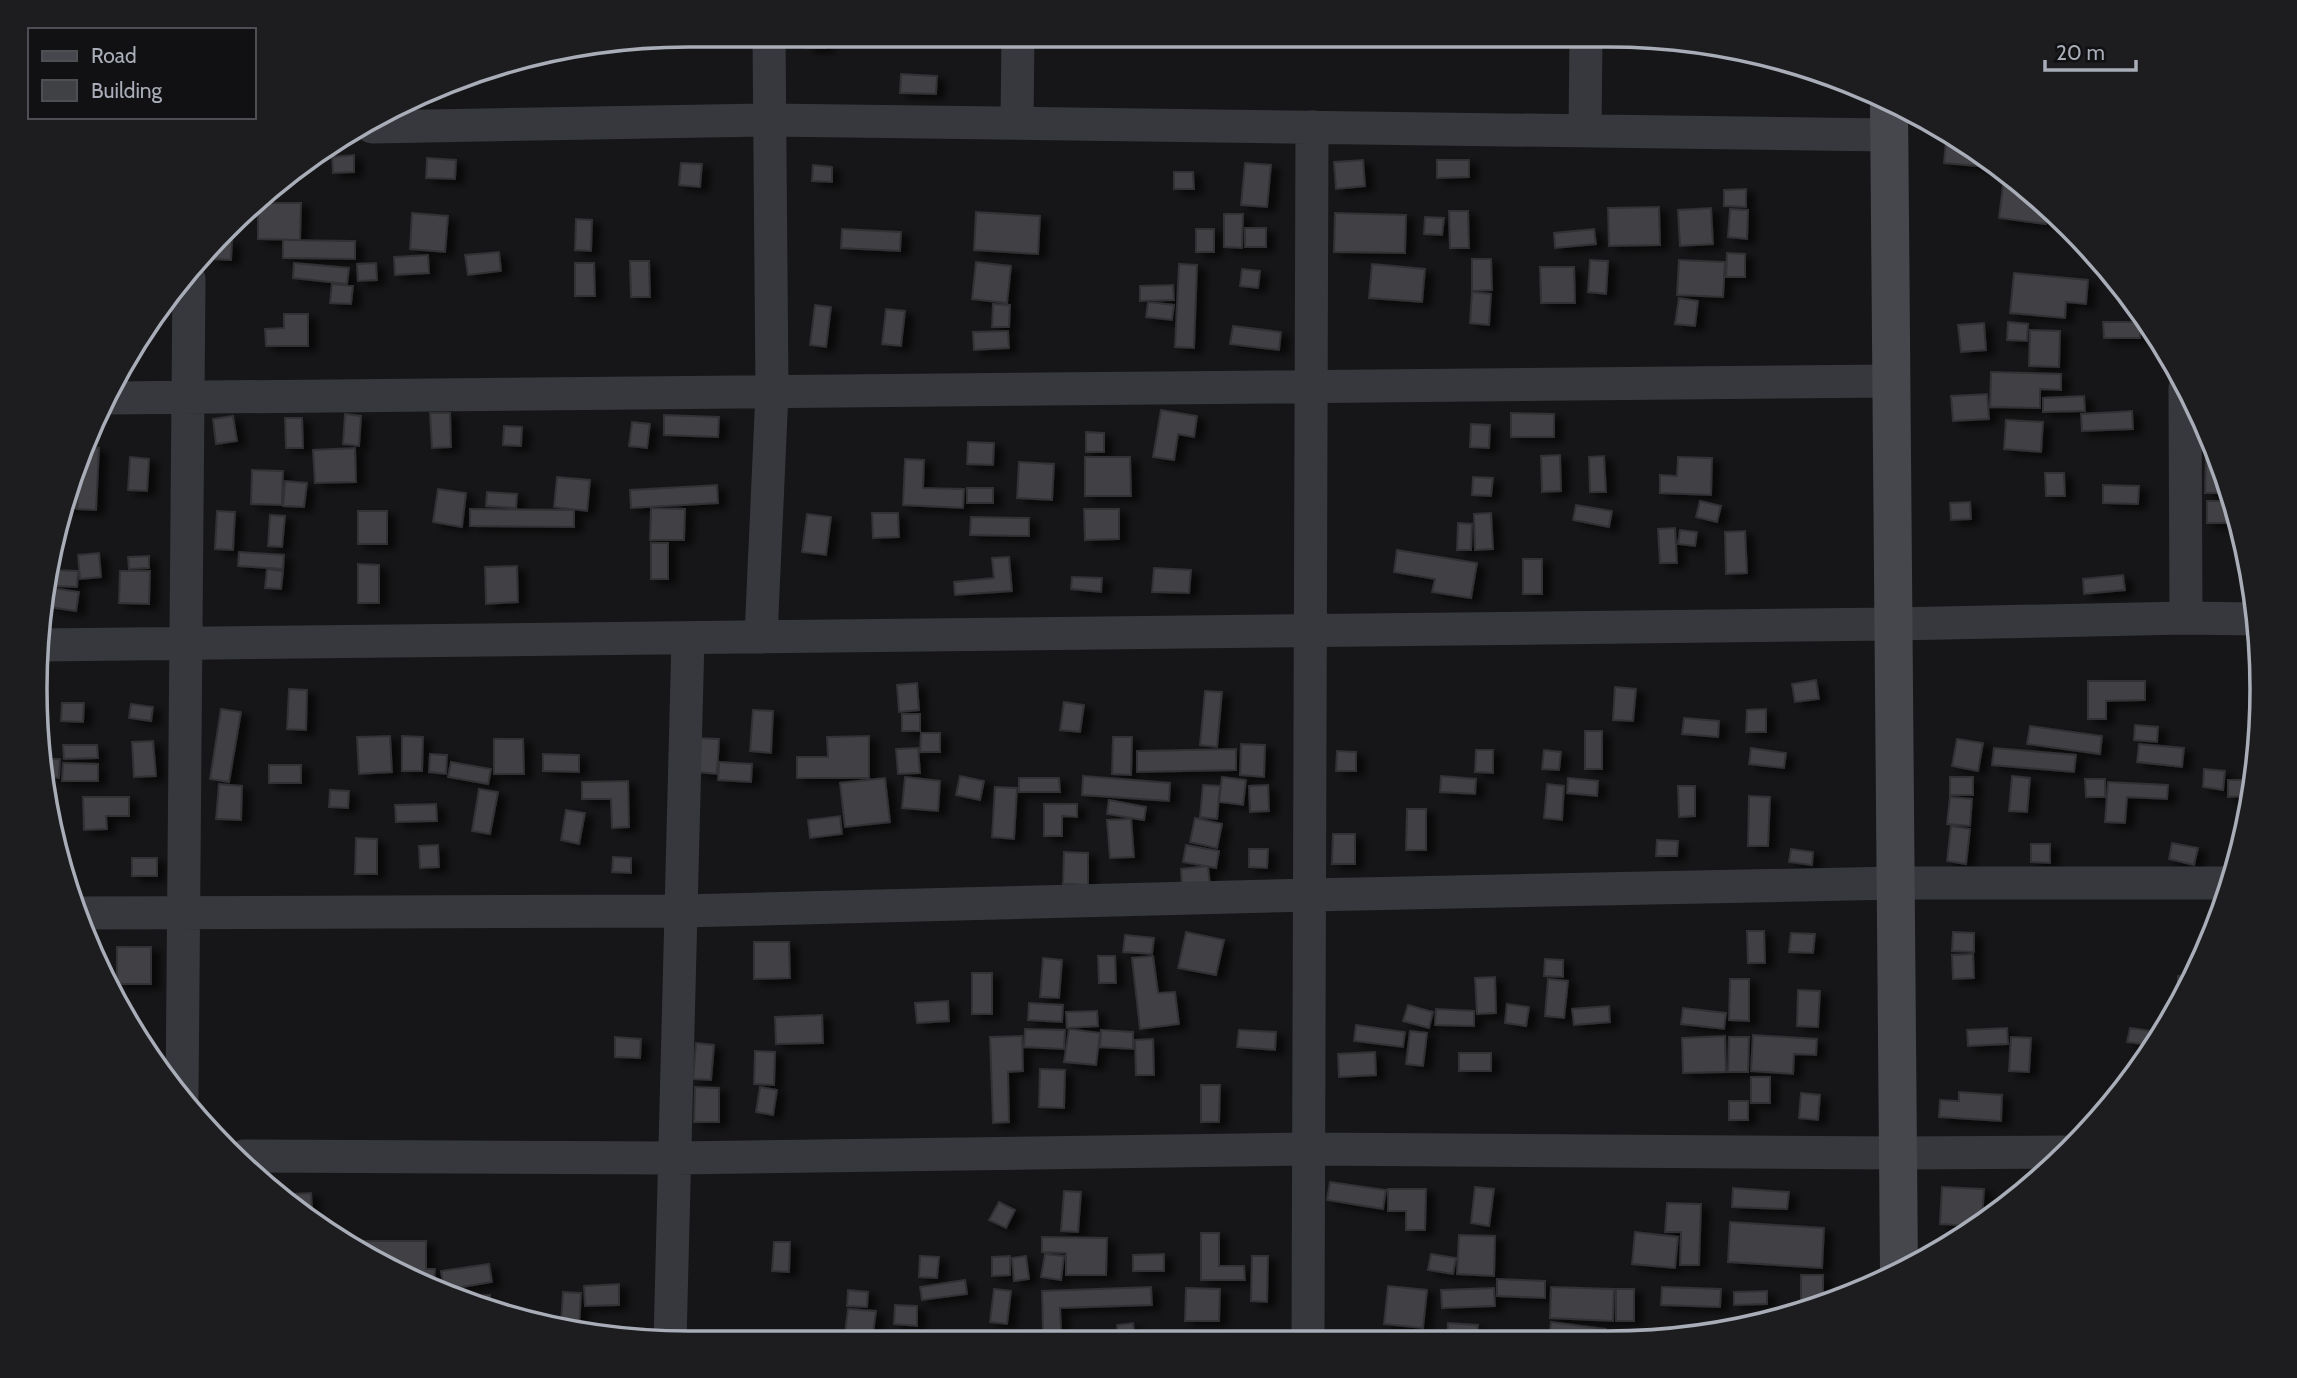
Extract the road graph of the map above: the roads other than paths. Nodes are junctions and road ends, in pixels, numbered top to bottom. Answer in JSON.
{"nodes":[{"id":1,"x":769,"y":47,"type":"edge"},
{"id":2,"x":1018,"y":47,"type":"edge"},
{"id":3,"x":1586,"y":47,"type":"edge"},
{"id":4,"x":770,"y":120,"type":"junction"},
{"id":5,"x":1889,"y":120,"type":"edge"},
{"id":6,"x":1017,"y":123,"type":"junction"},
{"id":7,"x":379,"y":127,"type":"edge"},
{"id":8,"x":1312,"y":127,"type":"junction"},
{"id":9,"x":1585,"y":131,"type":"junction"},
{"id":10,"x":189,"y":287,"type":"edge"},
{"id":11,"x":1892,"y":381,"type":"junction"},
{"id":12,"x":1311,"y":386,"type":"junction"},
{"id":13,"x":772,"y":392,"type":"junction"},
{"id":14,"x":188,"y":397,"type":"junction"},
{"id":15,"x":117,"y":398,"type":"edge"},
{"id":16,"x":2185,"y":407,"type":"edge"},
{"id":17,"x":2186,"y":618,"type":"junction"},
{"id":18,"x":2245,"y":619,"type":"edge"},
{"id":19,"x":1894,"y":624,"type":"junction"},
{"id":20,"x":1311,"y":631,"type":"junction"},
{"id":21,"x":761,"y":637,"type":"junction"},
{"id":22,"x":688,"y":638,"type":"junction"},
{"id":23,"x":186,"y":644,"type":"junction"},
{"id":24,"x":49,"y":645,"type":"edge"},
{"id":25,"x":1896,"y":883,"type":"junction"},
{"id":26,"x":2220,"y":883,"type":"edge"},
{"id":27,"x":1310,"y":895,"type":"junction"},
{"id":28,"x":681,"y":911,"type":"junction"},
{"id":29,"x":184,"y":912,"type":"junction"},
{"id":30,"x":88,"y":913,"type":"edge"},
{"id":31,"x":182,"y":1083,"type":"edge"},
{"id":32,"x":1309,"y":1149,"type":"junction"},
{"id":33,"x":2052,"y":1152,"type":"edge"},
{"id":34,"x":1898,"y":1153,"type":"junction"},
{"id":35,"x":249,"y":1156,"type":"edge"},
{"id":36,"x":675,"y":1158,"type":"junction"},
{"id":37,"x":1899,"y":1261,"type":"edge"},
{"id":38,"x":670,"y":1330,"type":"edge"},
{"id":39,"x":1308,"y":1331,"type":"edge"}],
"edges":[{"from":1,"to":4,"type":"street"},
{"from":2,"to":6,"type":"street"},
{"from":3,"to":9,"type":"street"},
{"from":4,"to":6,"type":"street"},
{"from":4,"to":7,"type":"street"},
{"from":4,"to":13,"type":"street"},
{"from":5,"to":9,"type":"street"},
{"from":5,"to":11,"type":"main road"},
{"from":6,"to":8,"type":"street"},
{"from":8,"to":9,"type":"street"},
{"from":8,"to":12,"type":"street"},
{"from":10,"to":14,"type":"street"},
{"from":11,"to":12,"type":"street"},
{"from":11,"to":19,"type":"main road"},
{"from":12,"to":13,"type":"street"},
{"from":12,"to":20,"type":"street"},
{"from":13,"to":14,"type":"street"},
{"from":13,"to":21,"type":"street"},
{"from":14,"to":15,"type":"street"},
{"from":14,"to":23,"type":"street"},
{"from":16,"to":17,"type":"street"},
{"from":17,"to":18,"type":"street"},
{"from":17,"to":19,"type":"street"},
{"from":19,"to":20,"type":"street"},
{"from":19,"to":25,"type":"main road"},
{"from":20,"to":21,"type":"street"},
{"from":20,"to":27,"type":"street"},
{"from":21,"to":22,"type":"street"},
{"from":22,"to":23,"type":"street"},
{"from":22,"to":28,"type":"street"},
{"from":23,"to":24,"type":"street"},
{"from":23,"to":29,"type":"street"},
{"from":25,"to":26,"type":"street"},
{"from":25,"to":27,"type":"street"},
{"from":25,"to":34,"type":"main road"},
{"from":27,"to":28,"type":"street"},
{"from":27,"to":32,"type":"street"},
{"from":28,"to":29,"type":"street"},
{"from":28,"to":36,"type":"street"},
{"from":29,"to":30,"type":"street"},
{"from":29,"to":31,"type":"street"},
{"from":32,"to":34,"type":"street"},
{"from":32,"to":36,"type":"street"},
{"from":32,"to":39,"type":"street"},
{"from":33,"to":34,"type":"street"},
{"from":34,"to":37,"type":"main road"},
{"from":35,"to":36,"type":"street"},
{"from":36,"to":38,"type":"street"}]}
